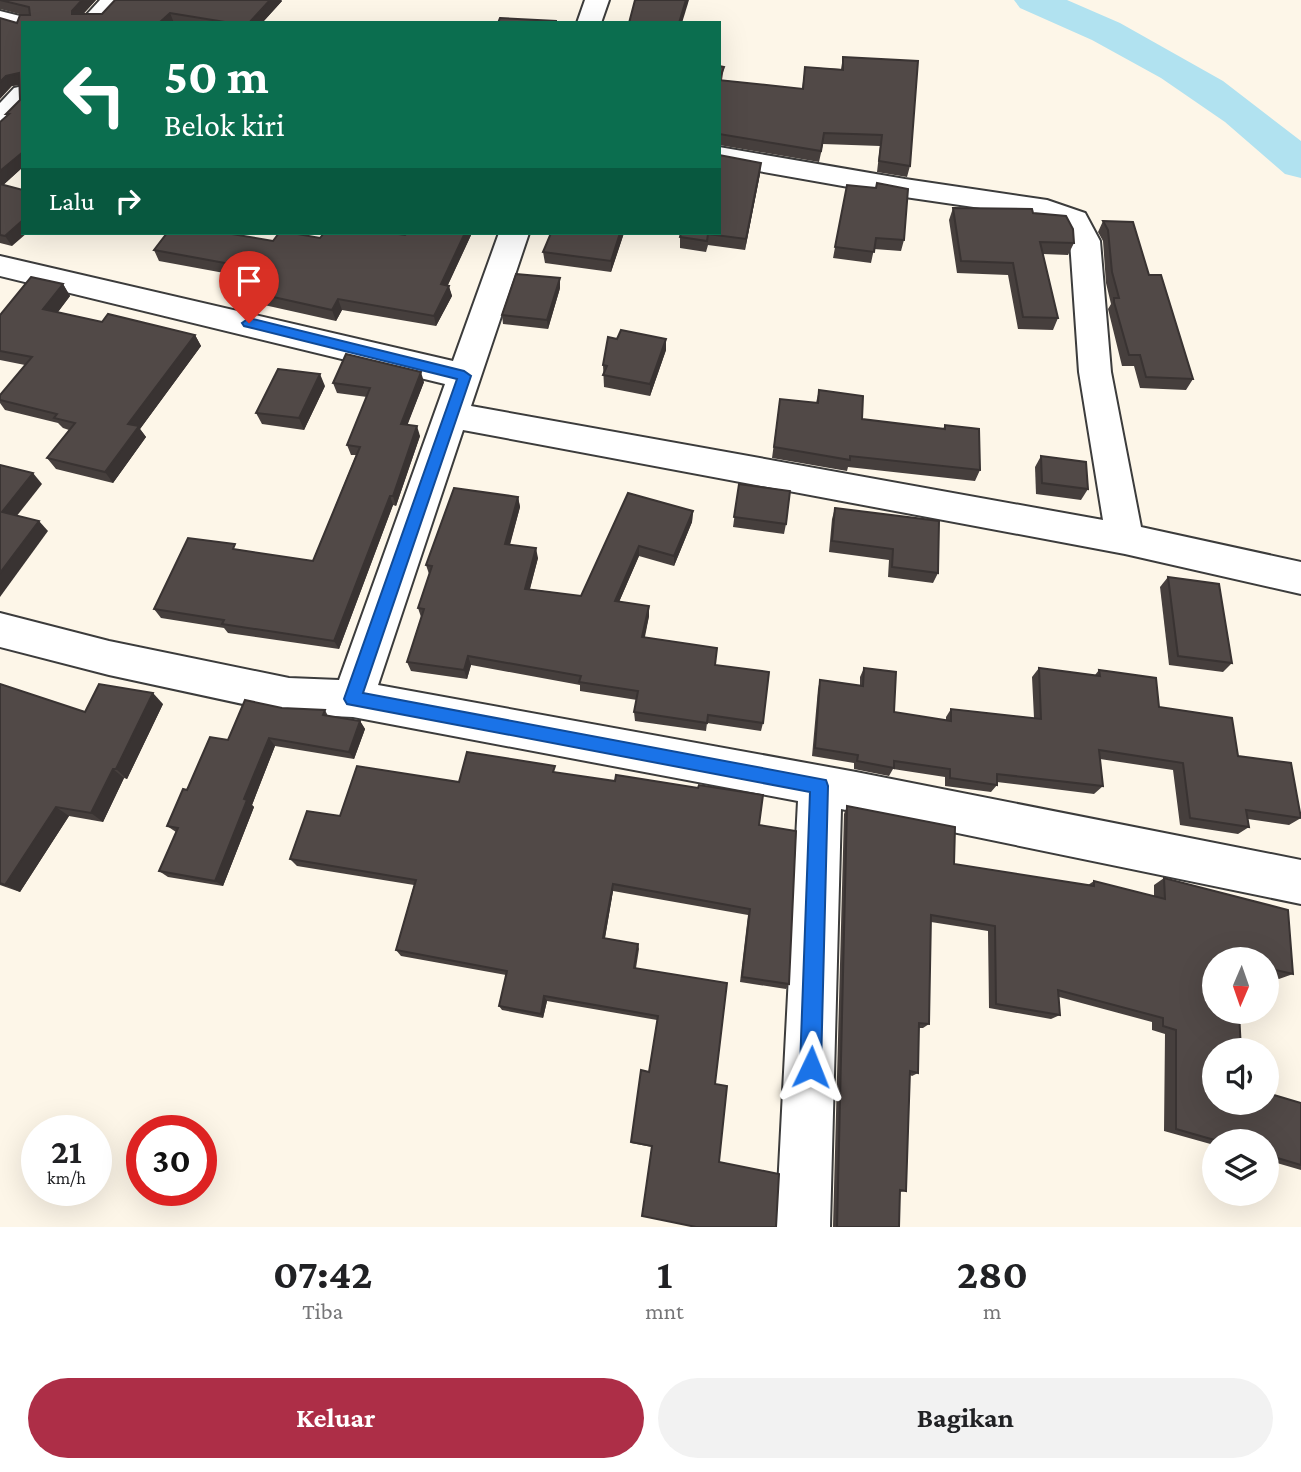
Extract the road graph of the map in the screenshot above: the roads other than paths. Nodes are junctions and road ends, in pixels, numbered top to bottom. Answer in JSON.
{"nodes":[{"id":1,"x":114,"y":0,"type":"edge"},
{"id":2,"x":597,"y":0,"type":"edge"},
{"id":3,"x":0,"y":18,"type":"edge"},
{"id":4,"x":93,"y":21,"type":"edge"},
{"id":5,"x":590,"y":21,"type":"edge"},
{"id":6,"x":21,"y":23,"type":"edge"},
{"id":7,"x":21,"y":96,"type":"edge"},
{"id":8,"x":0,"y":118,"type":"edge"},
{"id":9,"x":721,"y":155,"type":"edge"},
{"id":10,"x":513,"y":235,"type":"edge"},
{"id":11,"x":0,"y":266,"type":"edge"},
{"id":12,"x":464,"y":376,"type":"junction"},
{"id":13,"x":452,"y":415,"type":"junction"},
{"id":14,"x":1125,"y":539,"type":"junction"},
{"id":15,"x":1301,"y":578,"type":"edge"},
{"id":16,"x":0,"y":631,"type":"edge"},
{"id":17,"x":353,"y":699,"type":"junction"},
{"id":18,"x":820,"y":786,"type":"junction"},
{"id":19,"x":1301,"y":882,"type":"edge"},
{"id":20,"x":803,"y":1227,"type":"edge"}],
"edges":[{"from":1,"to":4,"type":"street"},
{"from":2,"to":5,"type":"street"},
{"from":3,"to":6,"type":"street"},
{"from":7,"to":8,"type":"street"},
{"from":9,"to":14,"type":"street"},
{"from":10,"to":12,"type":"street"},
{"from":11,"to":12,"type":"street"},
{"from":12,"to":13,"type":"street"},
{"from":13,"to":14,"type":"street"},
{"from":13,"to":17,"type":"street"},
{"from":14,"to":15,"type":"street"},
{"from":16,"to":17,"type":"street"},
{"from":17,"to":18,"type":"street"},
{"from":18,"to":19,"type":"street"},
{"from":18,"to":20,"type":"street"}]}
